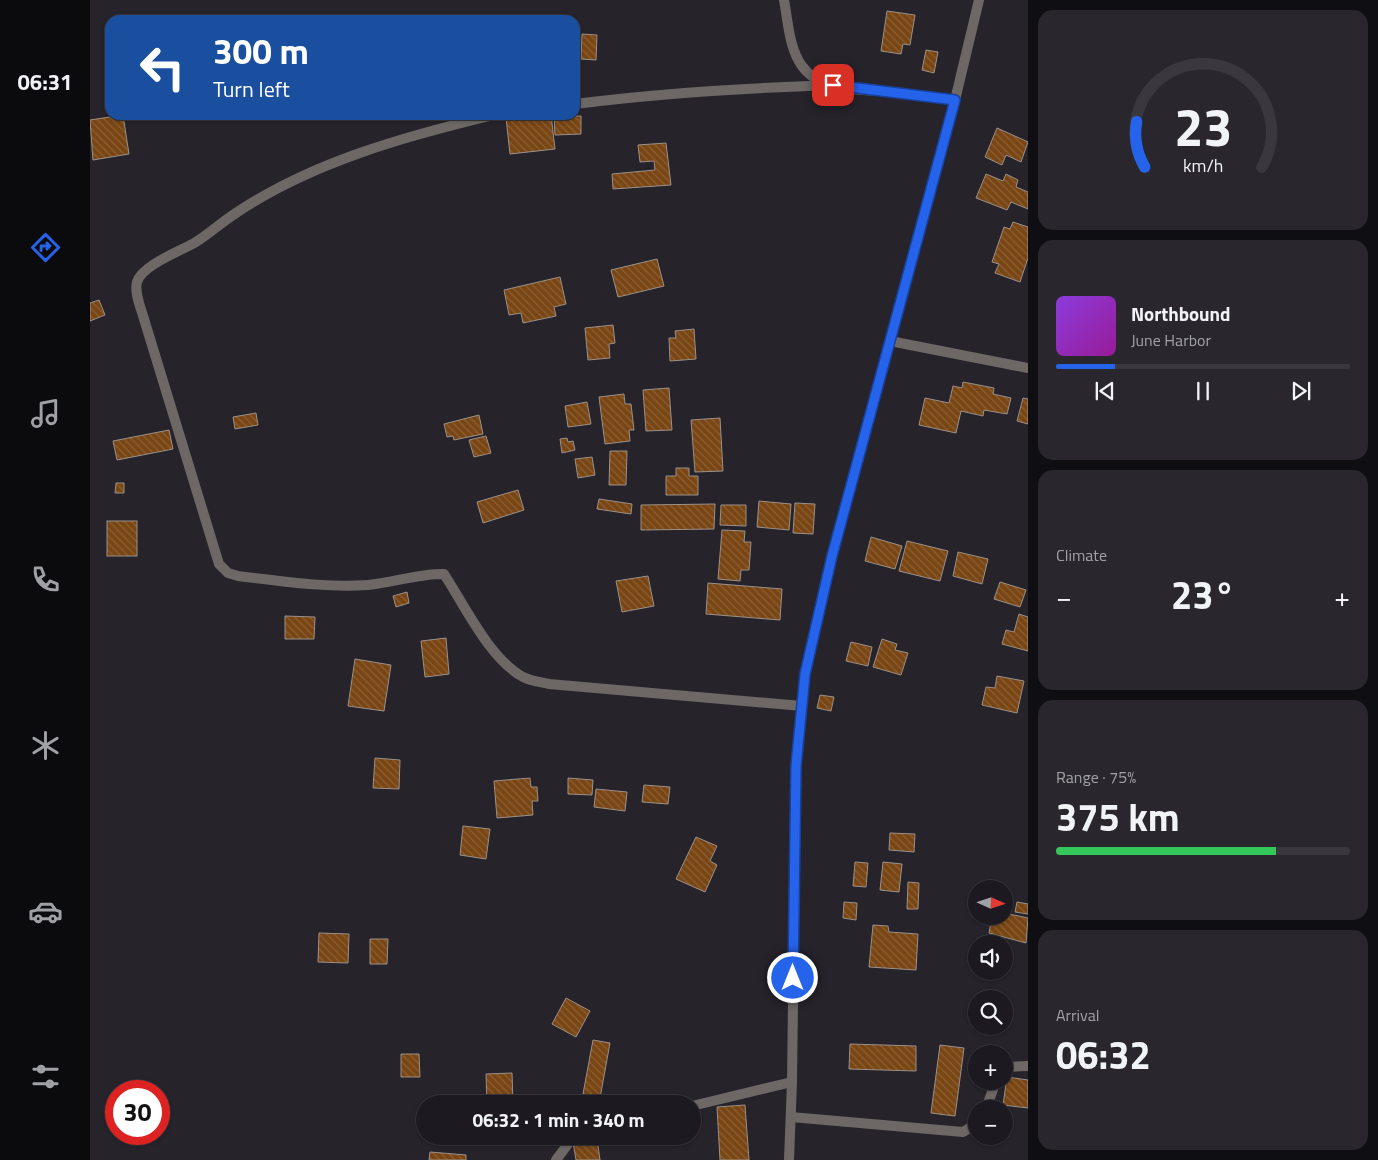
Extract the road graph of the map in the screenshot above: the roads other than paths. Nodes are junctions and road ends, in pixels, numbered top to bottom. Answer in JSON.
{"nodes":[{"id":1,"x":784,"y":0,"type":"edge"},
{"id":2,"x":979,"y":0,"type":"edge"},
{"id":3,"x":833,"y":85,"type":"junction"},
{"id":4,"x":955,"y":100,"type":"junction"},
{"id":5,"x":580,"y":103,"type":"edge"},
{"id":6,"x":474,"y":120,"type":"edge"},
{"id":7,"x":890,"y":341,"type":"junction"},
{"id":8,"x":1028,"y":368,"type":"edge"},
{"id":9,"x":802,"y":706,"type":"junction"},
{"id":10,"x":1028,"y":1066,"type":"edge"},
{"id":11,"x":1013,"y":1068,"type":"edge"},
{"id":12,"x":792,"y":1082,"type":"junction"},
{"id":13,"x":701,"y":1104,"type":"edge"},
{"id":14,"x":791,"y":1117,"type":"junction"},
{"id":15,"x":968,"y":1129,"type":"edge"},
{"id":16,"x":567,"y":1145,"type":"edge"},
{"id":17,"x":556,"y":1160,"type":"edge"},
{"id":18,"x":789,"y":1160,"type":"edge"}],
"edges":[{"from":1,"to":3,"type":"street"},
{"from":2,"to":4,"type":"street"},
{"from":3,"to":4,"type":"street"},
{"from":3,"to":5,"type":"street"},
{"from":4,"to":7,"type":"street"},
{"from":6,"to":9,"type":"street"},
{"from":7,"to":8,"type":"street"},
{"from":7,"to":9,"type":"street"},
{"from":9,"to":12,"type":"street"},
{"from":10,"to":11,"type":"street"},
{"from":12,"to":13,"type":"street"},
{"from":12,"to":14,"type":"street"},
{"from":14,"to":15,"type":"street"},
{"from":14,"to":18,"type":"street"},
{"from":16,"to":17,"type":"street"}]}
